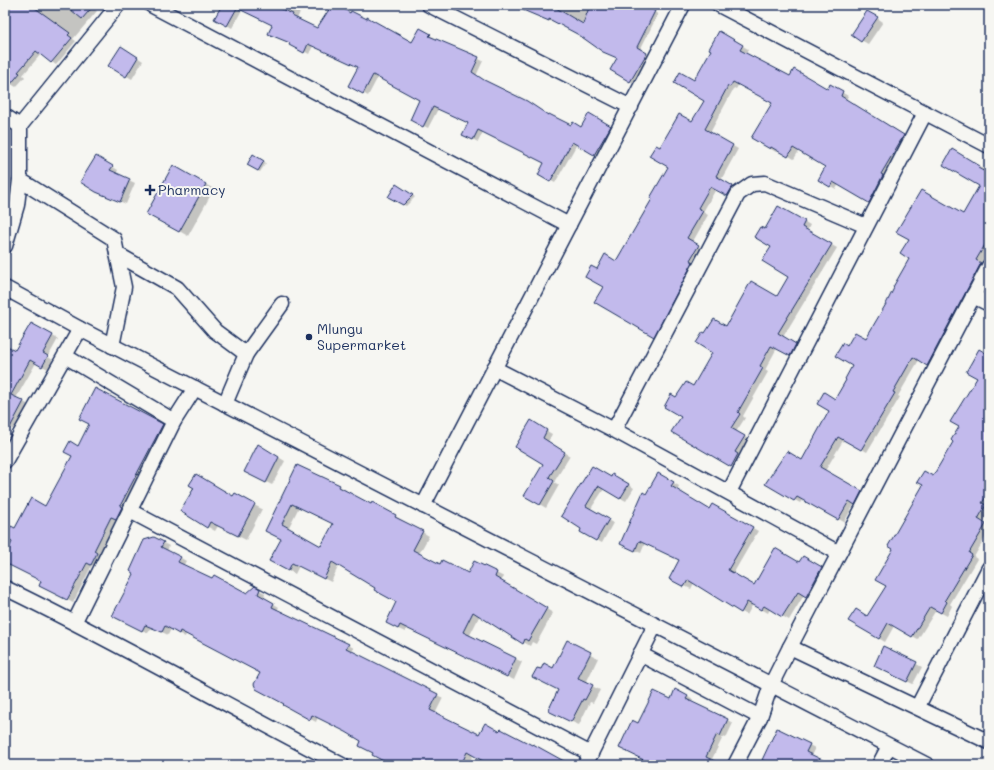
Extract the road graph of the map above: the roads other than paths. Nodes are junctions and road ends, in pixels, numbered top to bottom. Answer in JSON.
{"nodes":[{"id":1,"x":118,"y":5,"type":"edge"},
{"id":2,"x":151,"y":5,"type":"edge"},
{"id":3,"x":429,"y":5,"type":"edge"},
{"id":4,"x":683,"y":5,"type":"edge"},
{"id":5,"x":719,"y":5,"type":"edge"},
{"id":6,"x":631,"y":107,"type":"junction"},
{"id":7,"x":925,"y":113,"type":"junction"},
{"id":8,"x":5,"y":116,"type":"edge"},
{"id":9,"x":20,"y":126,"type":"junction"},
{"id":10,"x":989,"y":146,"type":"edge"},
{"id":11,"x":20,"y":180,"type":"junction"},
{"id":12,"x":569,"y":225,"type":"junction"},
{"id":13,"x":866,"y":226,"type":"junction"},
{"id":14,"x":5,"y":246,"type":"edge"},
{"id":15,"x":117,"y":254,"type":"junction"},
{"id":16,"x":989,"y":266,"type":"edge"},
{"id":17,"x":5,"y":288,"type":"edge"},
{"id":18,"x":973,"y":296,"type":"junction"},
{"id":19,"x":282,"y":304,"type":"dead end"},
{"id":20,"x":989,"y":304,"type":"edge"},
{"id":21,"x":80,"y":329,"type":"junction"},
{"id":22,"x":112,"y":346,"type":"junction"},
{"id":23,"x":246,"y":354,"type":"junction"},
{"id":24,"x":64,"y":356,"type":"junction"},
{"id":25,"x":494,"y":368,"type":"junction"},
{"id":26,"x":195,"y":388,"type":"junction"},
{"id":27,"x":225,"y":404,"type":"junction"},
{"id":28,"x":174,"y":421,"type":"junction"},
{"id":29,"x":614,"y":430,"type":"junction"},
{"id":30,"x":5,"y":461,"type":"edge"},
{"id":31,"x":728,"y":492,"type":"junction"},
{"id":32,"x":423,"y":506,"type":"junction"},
{"id":33,"x":130,"y":510,"type":"junction"},
{"id":34,"x":839,"y":553,"type":"junction"},
{"id":35,"x":989,"y":568,"type":"edge"},
{"id":36,"x":5,"y":588,"type":"edge"},
{"id":37,"x":75,"y":621,"type":"junction"},
{"id":38,"x":655,"y":625,"type":"junction"},
{"id":39,"x":790,"y":647,"type":"junction"},
{"id":40,"x":640,"y":654,"type":"junction"},
{"id":41,"x":771,"y":685,"type":"junction"},
{"id":42,"x":918,"y":706,"type":"junction"},
{"id":43,"x":760,"y":716,"type":"junction"},
{"id":44,"x":989,"y":742,"type":"edge"},
{"id":45,"x":889,"y":746,"type":"junction"},
{"id":46,"x":588,"y":760,"type":"edge"},
{"id":47,"x":342,"y":765,"type":"edge"},
{"id":48,"x":735,"y":765,"type":"edge"},
{"id":49,"x":880,"y":765,"type":"edge"},
{"id":50,"x":927,"y":765,"type":"edge"}],
"edges":[{"from":1,"to":9,"type":"street"},
{"from":2,"to":12,"type":"street"},
{"from":3,"to":6,"type":"street"},
{"from":4,"to":6,"type":"street"},
{"from":5,"to":7,"type":"street"},
{"from":6,"to":12,"type":"street"},
{"from":7,"to":10,"type":"street"},
{"from":7,"to":13,"type":"street"},
{"from":8,"to":9,"type":"street"},
{"from":9,"to":11,"type":"street"},
{"from":11,"to":14,"type":"street"},
{"from":11,"to":15,"type":"street"},
{"from":12,"to":25,"type":"street"},
{"from":13,"to":29,"type":"street"},
{"from":13,"to":31,"type":"street"},
{"from":15,"to":22,"type":"street"},
{"from":15,"to":23,"type":"street"},
{"from":16,"to":18,"type":"street"},
{"from":17,"to":21,"type":"street"},
{"from":18,"to":20,"type":"street"},
{"from":18,"to":34,"type":"street"},
{"from":19,"to":23,"type":"street"},
{"from":21,"to":22,"type":"street"},
{"from":21,"to":24,"type":"street"},
{"from":22,"to":26,"type":"street"},
{"from":23,"to":27,"type":"street"},
{"from":24,"to":28,"type":"street"},
{"from":24,"to":30,"type":"street"},
{"from":25,"to":29,"type":"street"},
{"from":25,"to":32,"type":"street"},
{"from":26,"to":27,"type":"street"},
{"from":26,"to":28,"type":"street"},
{"from":27,"to":32,"type":"street"},
{"from":28,"to":33,"type":"street"},
{"from":29,"to":31,"type":"street"},
{"from":31,"to":34,"type":"street"},
{"from":32,"to":38,"type":"street"},
{"from":33,"to":37,"type":"street"},
{"from":33,"to":46,"type":"street"},
{"from":34,"to":39,"type":"street"},
{"from":35,"to":42,"type":"street"},
{"from":36,"to":37,"type":"street"},
{"from":37,"to":47,"type":"street"},
{"from":38,"to":40,"type":"street"},
{"from":38,"to":41,"type":"street"},
{"from":39,"to":41,"type":"street"},
{"from":39,"to":42,"type":"street"},
{"from":40,"to":43,"type":"street"},
{"from":40,"to":46,"type":"street"},
{"from":41,"to":43,"type":"street"},
{"from":41,"to":45,"type":"street"},
{"from":42,"to":44,"type":"street"},
{"from":43,"to":48,"type":"street"},
{"from":45,"to":49,"type":"street"},
{"from":45,"to":50,"type":"street"}]}
